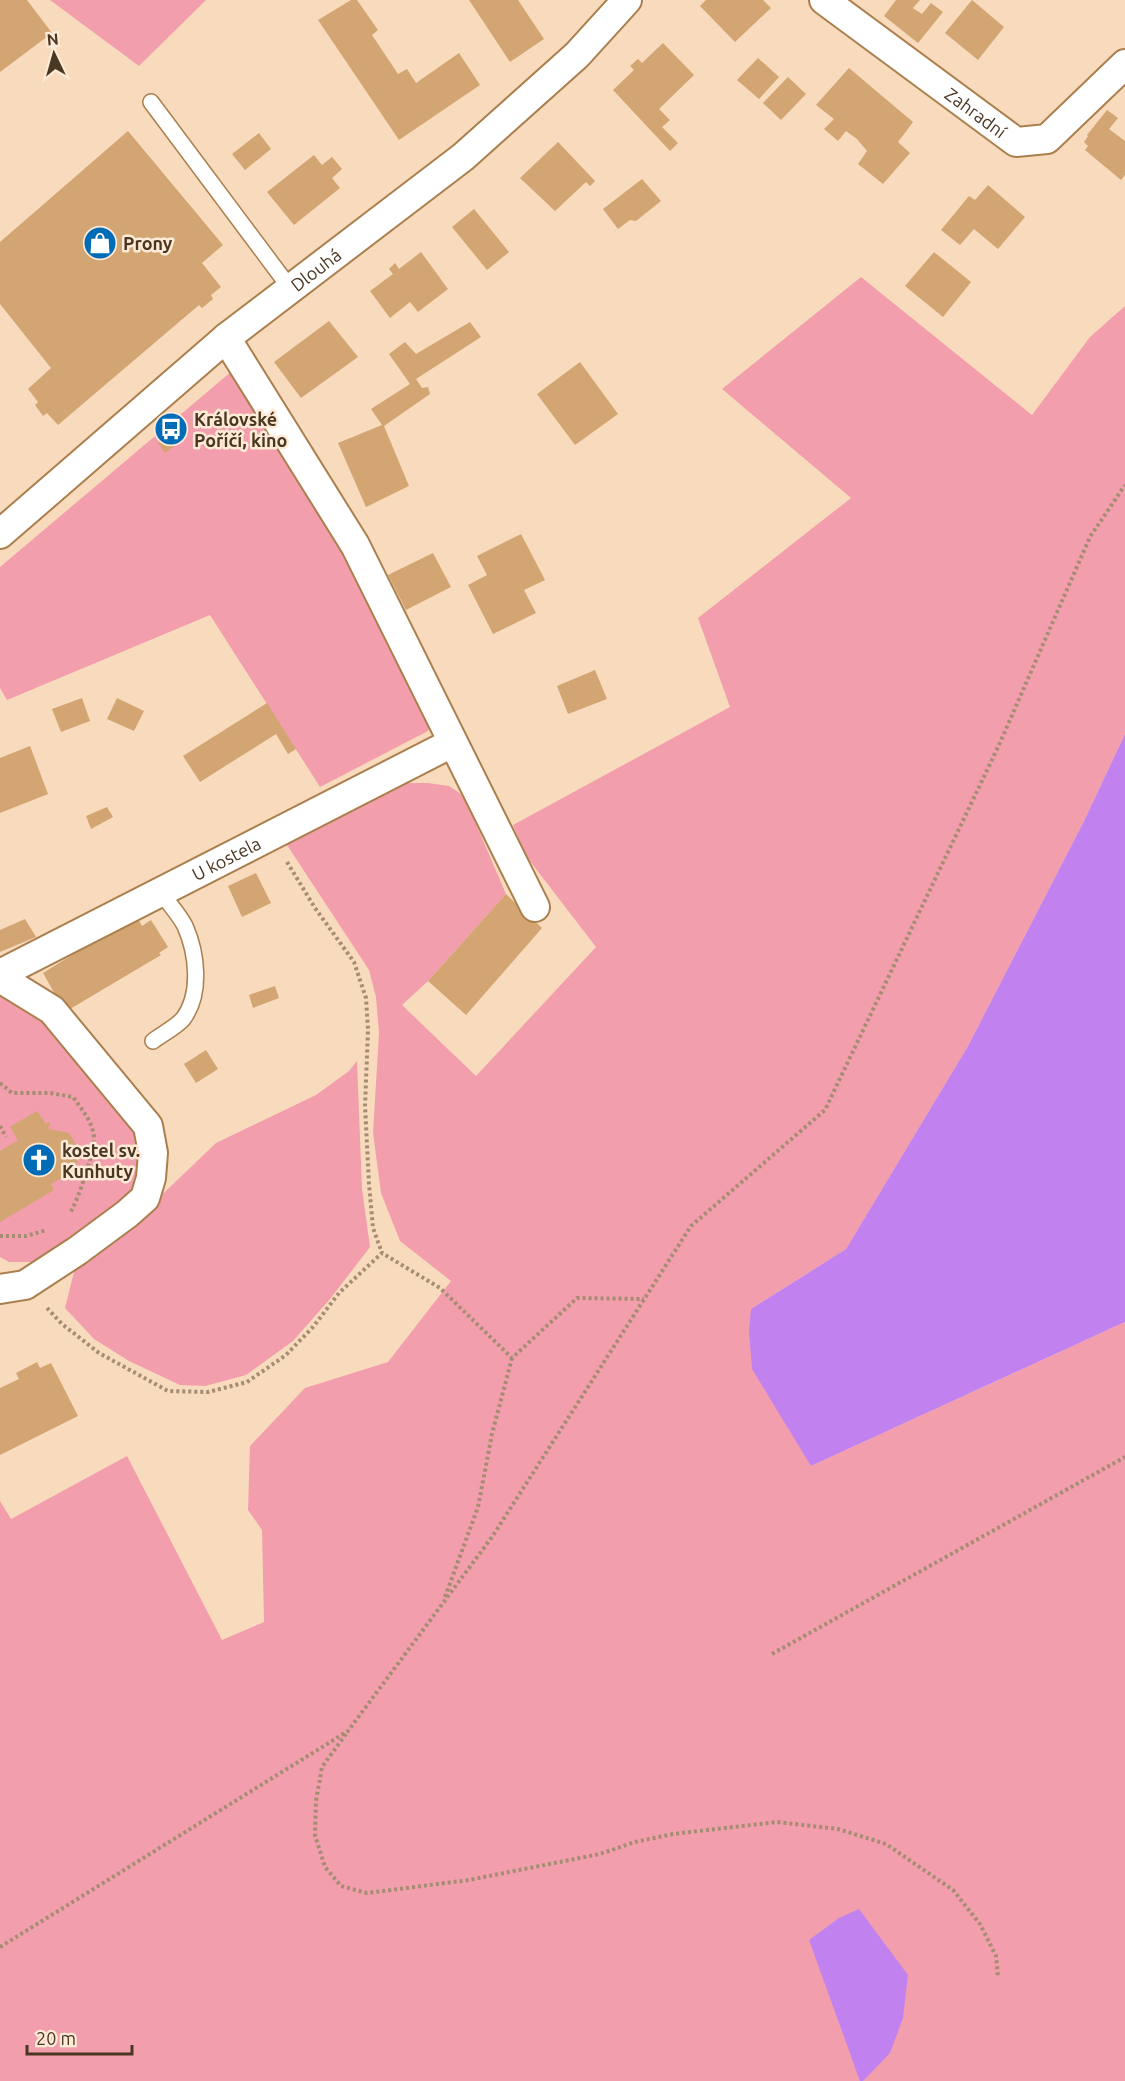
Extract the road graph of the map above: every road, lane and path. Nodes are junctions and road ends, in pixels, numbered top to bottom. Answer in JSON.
{"nodes":[{"id":1,"x":627,"y":0,"type":"edge"},
{"id":2,"x":824,"y":0,"type":"edge"},
{"id":3,"x":1125,"y":64,"type":"edge"},
{"id":4,"x":151,"y":102,"type":"dead end"},
{"id":5,"x":290,"y":288,"type":"junction"},
{"id":6,"x":226,"y":338,"type":"junction"},
{"id":7,"x":1125,"y":485,"type":"edge"},
{"id":8,"x":0,"y":534,"type":"edge"},
{"id":9,"x":452,"y":743,"type":"junction"},
{"id":10,"x":270,"y":836,"type":"junction"},
{"id":11,"x":160,"y":892,"type":"junction"},
{"id":12,"x":535,"y":907,"type":"dead end"},
{"id":13,"x":0,"y":976,"type":"edge"},
{"id":14,"x":153,"y":1041,"type":"dead end"},
{"id":15,"x":0,"y":1083,"type":"edge"},
{"id":16,"x":0,"y":1126,"type":"edge"},
{"id":17,"x":6,"y":1137,"type":"dead end"},
{"id":18,"x":63,"y":1218,"type":"dead end"},
{"id":19,"x":55,"y":1224,"type":"dead end"},
{"id":20,"x":0,"y":1236,"type":"edge"},
{"id":21,"x":382,"y":1253,"type":"junction"},
{"id":22,"x":12,"y":1287,"type":"edge"},
{"id":23,"x":644,"y":1299,"type":"junction"},
{"id":24,"x":512,"y":1359,"type":"junction"},
{"id":25,"x":1125,"y":1457,"type":"edge"},
{"id":26,"x":443,"y":1603,"type":"junction"},
{"id":27,"x":772,"y":1654,"type":"dead end"},
{"id":28,"x":348,"y":1731,"type":"junction"},
{"id":29,"x":0,"y":1947,"type":"edge"},
{"id":30,"x":998,"y":1978,"type":"dead end"}],
"edges":[{"from":1,"to":5,"type":"street","name":"Dlouhá"},
{"from":2,"to":3,"type":"street","name":"Zahradní"},
{"from":4,"to":5,"type":"lane"},
{"from":5,"to":6,"type":"street","name":"Dlouhá"},
{"from":6,"to":8,"type":"street","name":"Dlouhá"},
{"from":6,"to":9,"type":"street"},
{"from":7,"to":23,"type":"path"},
{"from":9,"to":10,"type":"street","name":"U kostela"},
{"from":9,"to":12,"type":"street"},
{"from":10,"to":11,"type":"street","name":"U kostela"},
{"from":10,"to":21,"type":"path"},
{"from":11,"to":13,"type":"street","name":"U kostela"},
{"from":11,"to":14,"type":"lane"},
{"from":13,"to":22,"type":"street","name":"U kostela"},
{"from":15,"to":18,"type":"path"},
{"from":16,"to":17,"type":"path"},
{"from":19,"to":20,"type":"path"},
{"from":21,"to":22,"type":"path"},
{"from":21,"to":24,"type":"path"},
{"from":23,"to":24,"type":"path"},
{"from":23,"to":26,"type":"path"},
{"from":24,"to":26,"type":"path"},
{"from":25,"to":27,"type":"path"},
{"from":26,"to":28,"type":"path"},
{"from":28,"to":29,"type":"path"},
{"from":28,"to":30,"type":"path"}]}
